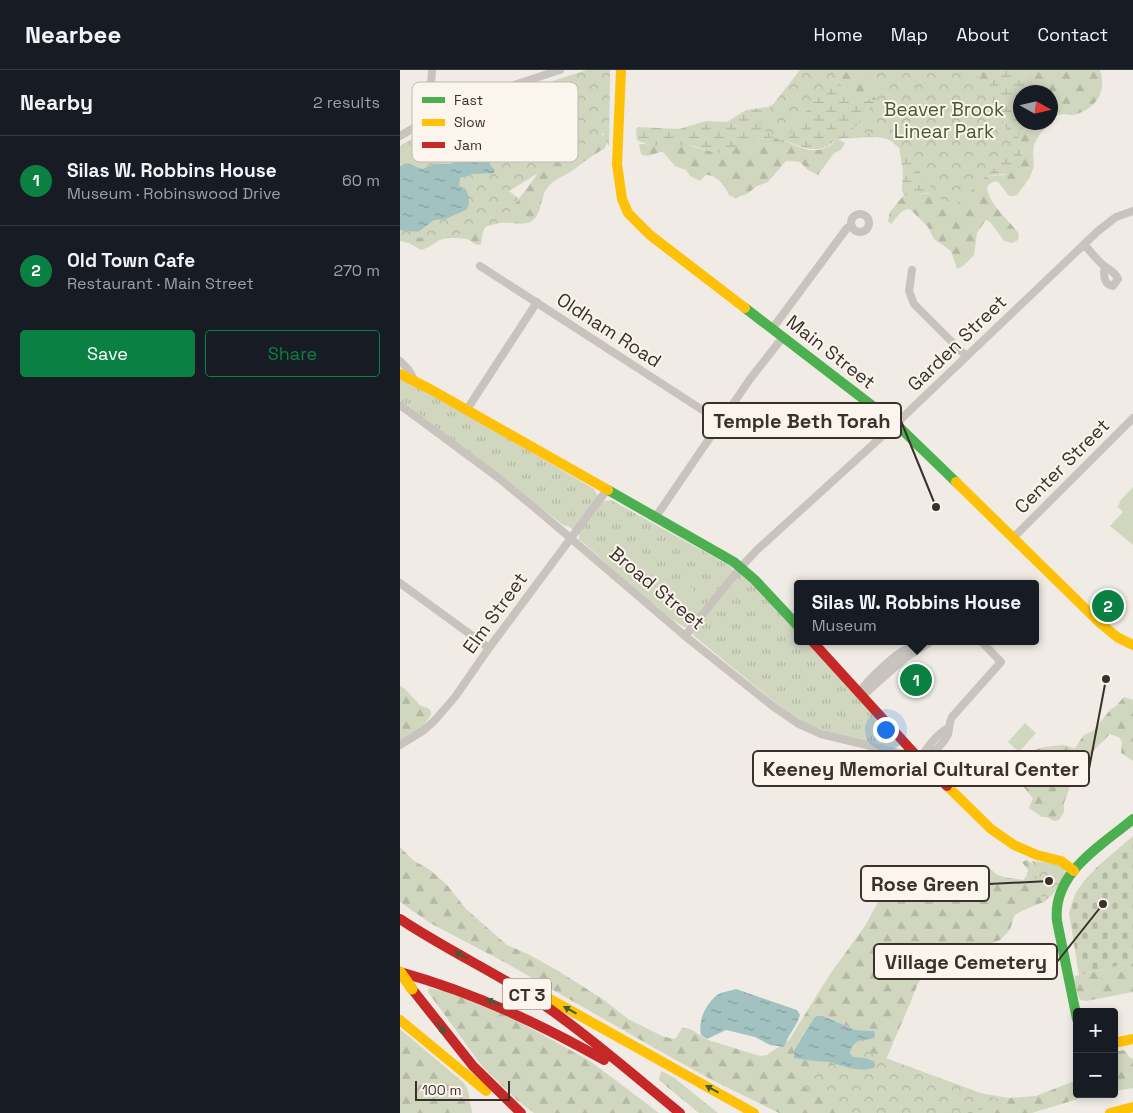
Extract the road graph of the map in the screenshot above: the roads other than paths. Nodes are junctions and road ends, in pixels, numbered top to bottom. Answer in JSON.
{"nodes":[{"id":1,"x":560,"y":70,"type":"edge"},
{"id":2,"x":622,"y":70,"type":"edge"},
{"id":3,"x":522,"y":82,"type":"edge"},
{"id":4,"x":412,"y":129,"type":"edge"},
{"id":5,"x":400,"y":136,"type":"edge"},
{"id":6,"x":1133,"y":211,"type":"edge"},
{"id":7,"x":852,"y":226,"type":"dead end"},
{"id":8,"x":1084,"y":244,"type":"junction"},
{"id":9,"x":480,"y":266,"type":"dead end"},
{"id":10,"x":1105,"y":267,"type":"dead end"},
{"id":11,"x":912,"y":270,"type":"dead end"},
{"id":12,"x":536,"y":302,"type":"junction"},
{"id":13,"x":772,"y":329,"type":"junction"},
{"id":14,"x":782,"y":337,"type":"junction"},
{"id":15,"x":966,"y":356,"type":"junction"},
{"id":16,"x":400,"y":361,"type":"edge"},
{"id":17,"x":400,"y":374,"type":"edge"},
{"id":18,"x":415,"y":381,"type":"junction"},
{"id":19,"x":400,"y":405,"type":"edge"},
{"id":20,"x":466,"y":411,"type":"junction"},
{"id":21,"x":1133,"y":418,"type":"edge"},
{"id":22,"x":721,"y":422,"type":"junction"},
{"id":23,"x":896,"y":424,"type":"junction"},
{"id":24,"x":606,"y":491,"type":"junction"},
{"id":25,"x":654,"y":518,"type":"junction"},
{"id":26,"x":1014,"y":537,"type":"junction"},
{"id":27,"x":572,"y":538,"type":"junction"},
{"id":28,"x":741,"y":567,"type":"junction"},
{"id":29,"x":400,"y":583,"type":"edge"},
{"id":30,"x":794,"y":622,"type":"edge"},
{"id":31,"x":685,"y":636,"type":"junction"},
{"id":32,"x":816,"y":645,"type":"edge"},
{"id":33,"x":925,"y":645,"type":"edge"},
{"id":34,"x":985,"y":645,"type":"edge"},
{"id":35,"x":1133,"y":645,"type":"edge"},
{"id":36,"x":489,"y":648,"type":"junction"},
{"id":37,"x":860,"y":694,"type":"junction"},
{"id":38,"x":400,"y":745,"type":"edge"},
{"id":39,"x":917,"y":756,"type":"junction"},
{"id":40,"x":1133,"y":819,"type":"edge"},
{"id":41,"x":1090,"y":856,"type":"junction"},
{"id":42,"x":1056,"y":860,"type":"junction"},
{"id":43,"x":1074,"y":870,"type":"junction"},
{"id":44,"x":400,"y":919,"type":"edge"},
{"id":45,"x":479,"y":966,"type":"junction"},
{"id":46,"x":400,"y":972,"type":"edge"},
{"id":47,"x":1075,"y":1008,"type":"edge"},
{"id":48,"x":400,"y":1020,"type":"edge"},
{"id":49,"x":1133,"y":1039,"type":"edge"},
{"id":50,"x":1118,"y":1042,"type":"edge"},
{"id":51,"x":644,"y":1083,"type":"junction"},
{"id":52,"x":1132,"y":1107,"type":"edge"},
{"id":53,"x":514,"y":1113,"type":"edge"},
{"id":54,"x":521,"y":1113,"type":"edge"},
{"id":55,"x":680,"y":1113,"type":"edge"},
{"id":56,"x":754,"y":1113,"type":"edge"},
{"id":57,"x":1110,"y":1113,"type":"edge"}],
"edges":[{"from":1,"to":3,"type":"street"},
{"from":2,"to":13,"type":"main road","name":"Main Street"},
{"from":4,"to":5,"type":"street"},
{"from":6,"to":8,"type":"street","name":"Garden Street"},
{"from":7,"to":13,"type":"street"},
{"from":8,"to":10,"type":"street"},
{"from":8,"to":15,"type":"street","name":"Garden Street"},
{"from":9,"to":12,"type":"street","name":"Oldham Road"},
{"from":11,"to":15,"type":"street"},
{"from":12,"to":20,"type":"street"},
{"from":12,"to":22,"type":"street","name":"Oldham Road"},
{"from":13,"to":14,"type":"main road","name":"Main Street"},
{"from":14,"to":22,"type":"street"},
{"from":14,"to":23,"type":"main road","name":"Main Street"},
{"from":15,"to":23,"type":"street","name":"Garden Street"},
{"from":16,"to":18,"type":"street"},
{"from":17,"to":18,"type":"main road"},
{"from":18,"to":20,"type":"main road"},
{"from":19,"to":27,"type":"street","name":"Broad Street"},
{"from":20,"to":24,"type":"main road"},
{"from":21,"to":26,"type":"street","name":"Center Street"},
{"from":22,"to":25,"type":"street"},
{"from":23,"to":26,"type":"main road","name":"Main Street"},
{"from":23,"to":28,"type":"street","name":"Garden Street"},
{"from":24,"to":25,"type":"main road"},
{"from":24,"to":27,"type":"street","name":"Elm Street"},
{"from":25,"to":28,"type":"main road"},
{"from":26,"to":35,"type":"main road","name":"Main Street"},
{"from":27,"to":31,"type":"street","name":"Broad Street"},
{"from":27,"to":36,"type":"street","name":"Elm Street"},
{"from":28,"to":30,"type":"main road"},
{"from":28,"to":31,"type":"street","name":"Garden Street"},
{"from":29,"to":36,"type":"street"},
{"from":31,"to":39,"type":"street","name":"Broad Street"},
{"from":32,"to":37,"type":"main road"},
{"from":33,"to":37,"type":"street"},
{"from":34,"to":39,"type":"street"},
{"from":36,"to":38,"type":"street","name":"Elm Street"},
{"from":37,"to":39,"type":"main road"},
{"from":39,"to":42,"type":"main road"},
{"from":40,"to":41,"type":"main road"},
{"from":41,"to":42,"type":"main road"},
{"from":41,"to":43,"type":"main road"},
{"from":42,"to":43,"type":"main road"},
{"from":43,"to":47,"type":"main road"},
{"from":45,"to":44,"type":"main road","number":"CT 3","one_way":true},
{"from":45,"to":51,"type":"main road","number":"CT 3"},
{"from":56,"to":45,"type":"main road","one_way":true},
{"from":51,"to":46,"type":"main road","one_way":true},
{"from":46,"to":54,"type":"main road","one_way":true,"bridge":true},
{"from":48,"to":53,"type":"main road"},
{"from":49,"to":50,"type":"main road"},
{"from":51,"to":55,"type":"main road","number":"CT 3"},
{"from":52,"to":57,"type":"main road"}]}
